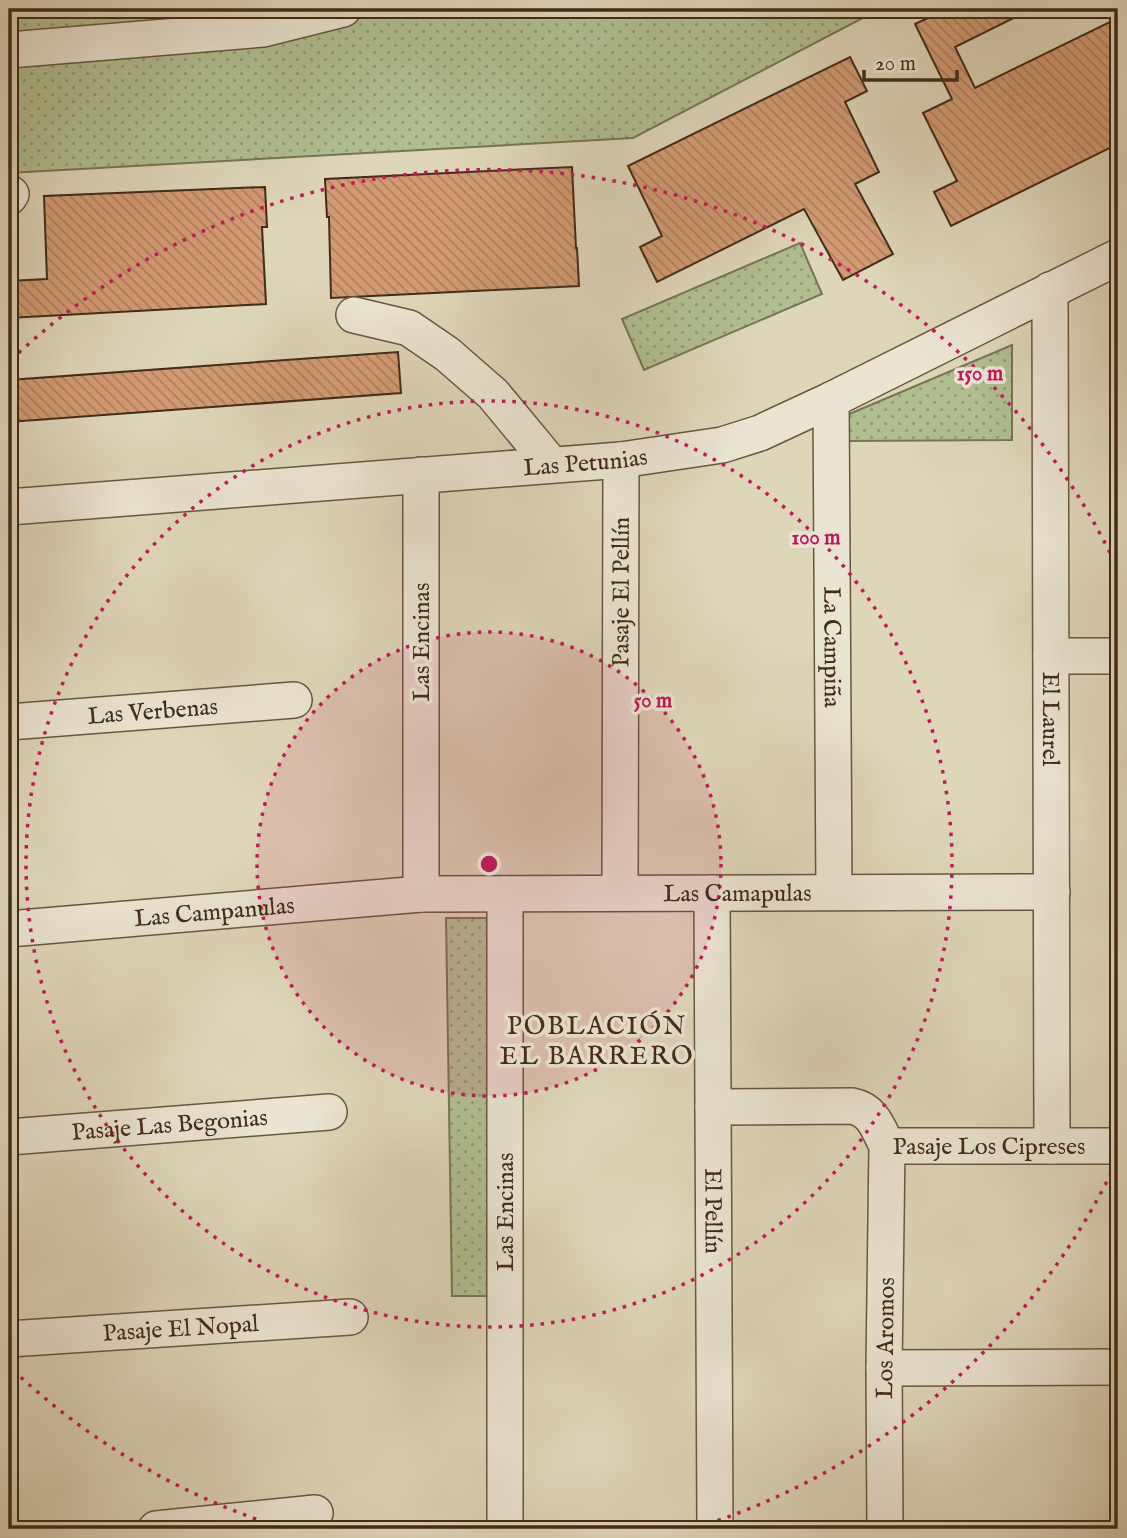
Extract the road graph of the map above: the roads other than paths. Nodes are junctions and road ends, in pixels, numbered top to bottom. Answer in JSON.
{"nodes":[{"id":1,"x":342,"y":9,"type":"edge"},
{"id":2,"x":9,"y":50,"type":"edge"},
{"id":3,"x":1118,"y":257,"type":"edge"},
{"id":4,"x":1050,"y":290,"type":"junction"},
{"id":5,"x":354,"y":315,"type":"dead end"},
{"id":6,"x":831,"y":401,"type":"junction"},
{"id":7,"x":621,"y":460,"type":"junction"},
{"id":8,"x":551,"y":464,"type":"junction"},
{"id":9,"x":421,"y":475,"type":"junction"},
{"id":10,"x":9,"y":507,"type":"edge"},
{"id":11,"x":1051,"y":656,"type":"junction"},
{"id":12,"x":1118,"y":656,"type":"edge"},
{"id":13,"x":294,"y":700,"type":"dead end"},
{"id":14,"x":9,"y":722,"type":"edge"},
{"id":15,"x":834,"y":892,"type":"junction"},
{"id":16,"x":1052,"y":892,"type":"junction"},
{"id":17,"x":620,"y":893,"type":"junction"},
{"id":18,"x":712,"y":893,"type":"junction"},
{"id":19,"x":421,"y":894,"type":"junction"},
{"id":20,"x":505,"y":894,"type":"junction"},
{"id":21,"x":9,"y":929,"type":"edge"},
{"id":22,"x":713,"y":1107,"type":"junction"},
{"id":23,"x":329,"y":1112,"type":"dead end"},
{"id":24,"x":9,"y":1137,"type":"edge"},
{"id":25,"x":887,"y":1146,"type":"junction"},
{"id":26,"x":1052,"y":1146,"type":"junction"},
{"id":27,"x":1118,"y":1146,"type":"edge"},
{"id":28,"x":350,"y":1317,"type":"dead end"},
{"id":29,"x":9,"y":1339,"type":"edge"},
{"id":30,"x":1118,"y":1367,"type":"edge"},
{"id":31,"x":884,"y":1368,"type":"junction"},
{"id":32,"x":315,"y":1513,"type":"dead end"},
{"id":33,"x":156,"y":1529,"type":"edge"},
{"id":34,"x":505,"y":1529,"type":"edge"},
{"id":35,"x":715,"y":1529,"type":"edge"},
{"id":36,"x":885,"y":1529,"type":"edge"}],
"edges":[{"from":1,"to":2,"type":"street"},
{"from":3,"to":4,"type":"street","name":"Las Petunias"},
{"from":4,"to":6,"type":"street","name":"Las Petunias"},
{"from":4,"to":11,"type":"street","name":"El Laurel"},
{"from":5,"to":8,"type":"street"},
{"from":6,"to":7,"type":"street","name":"Las Petunias"},
{"from":6,"to":15,"type":"street","name":"La Campiña"},
{"from":7,"to":8,"type":"street","name":"Las Petunias"},
{"from":7,"to":17,"type":"street","name":"Pasaje El Pellín"},
{"from":8,"to":9,"type":"street","name":"Las Petunias"},
{"from":9,"to":10,"type":"street","name":"Las Petunias"},
{"from":9,"to":19,"type":"street","name":"Las Encinas"},
{"from":11,"to":12,"type":"street"},
{"from":11,"to":16,"type":"street","name":"El Laurel"},
{"from":13,"to":14,"type":"street","name":"Las Verbenas"},
{"from":15,"to":16,"type":"street","name":"Las Camapulas"},
{"from":15,"to":18,"type":"street","name":"Las Camapulas"},
{"from":16,"to":26,"type":"street","name":"El Laurel"},
{"from":17,"to":18,"type":"street","name":"Las Camapulas"},
{"from":17,"to":20,"type":"street","name":"Las Camapulas"},
{"from":18,"to":22,"type":"street","name":"El Pellín"},
{"from":19,"to":20,"type":"street","name":"Las Camapulas"},
{"from":19,"to":21,"type":"street","name":"Las Campanulas"},
{"from":20,"to":34,"type":"street","name":"Las Encinas"},
{"from":22,"to":25,"type":"street","name":"Pasaje Los Cipreses"},
{"from":22,"to":35,"type":"street","name":"El Pellín"},
{"from":23,"to":24,"type":"street","name":"Pasaje Las Begonias"},
{"from":25,"to":26,"type":"street","name":"Pasaje Los Cipreses"},
{"from":25,"to":31,"type":"street","name":"Los Aromos"},
{"from":26,"to":27,"type":"street","name":"Pasaje Los Cipreses"},
{"from":28,"to":29,"type":"street","name":"Pasaje El Nopal"},
{"from":30,"to":31,"type":"street"},
{"from":31,"to":36,"type":"street","name":"Los Aromos"},
{"from":32,"to":33,"type":"street"}]}
